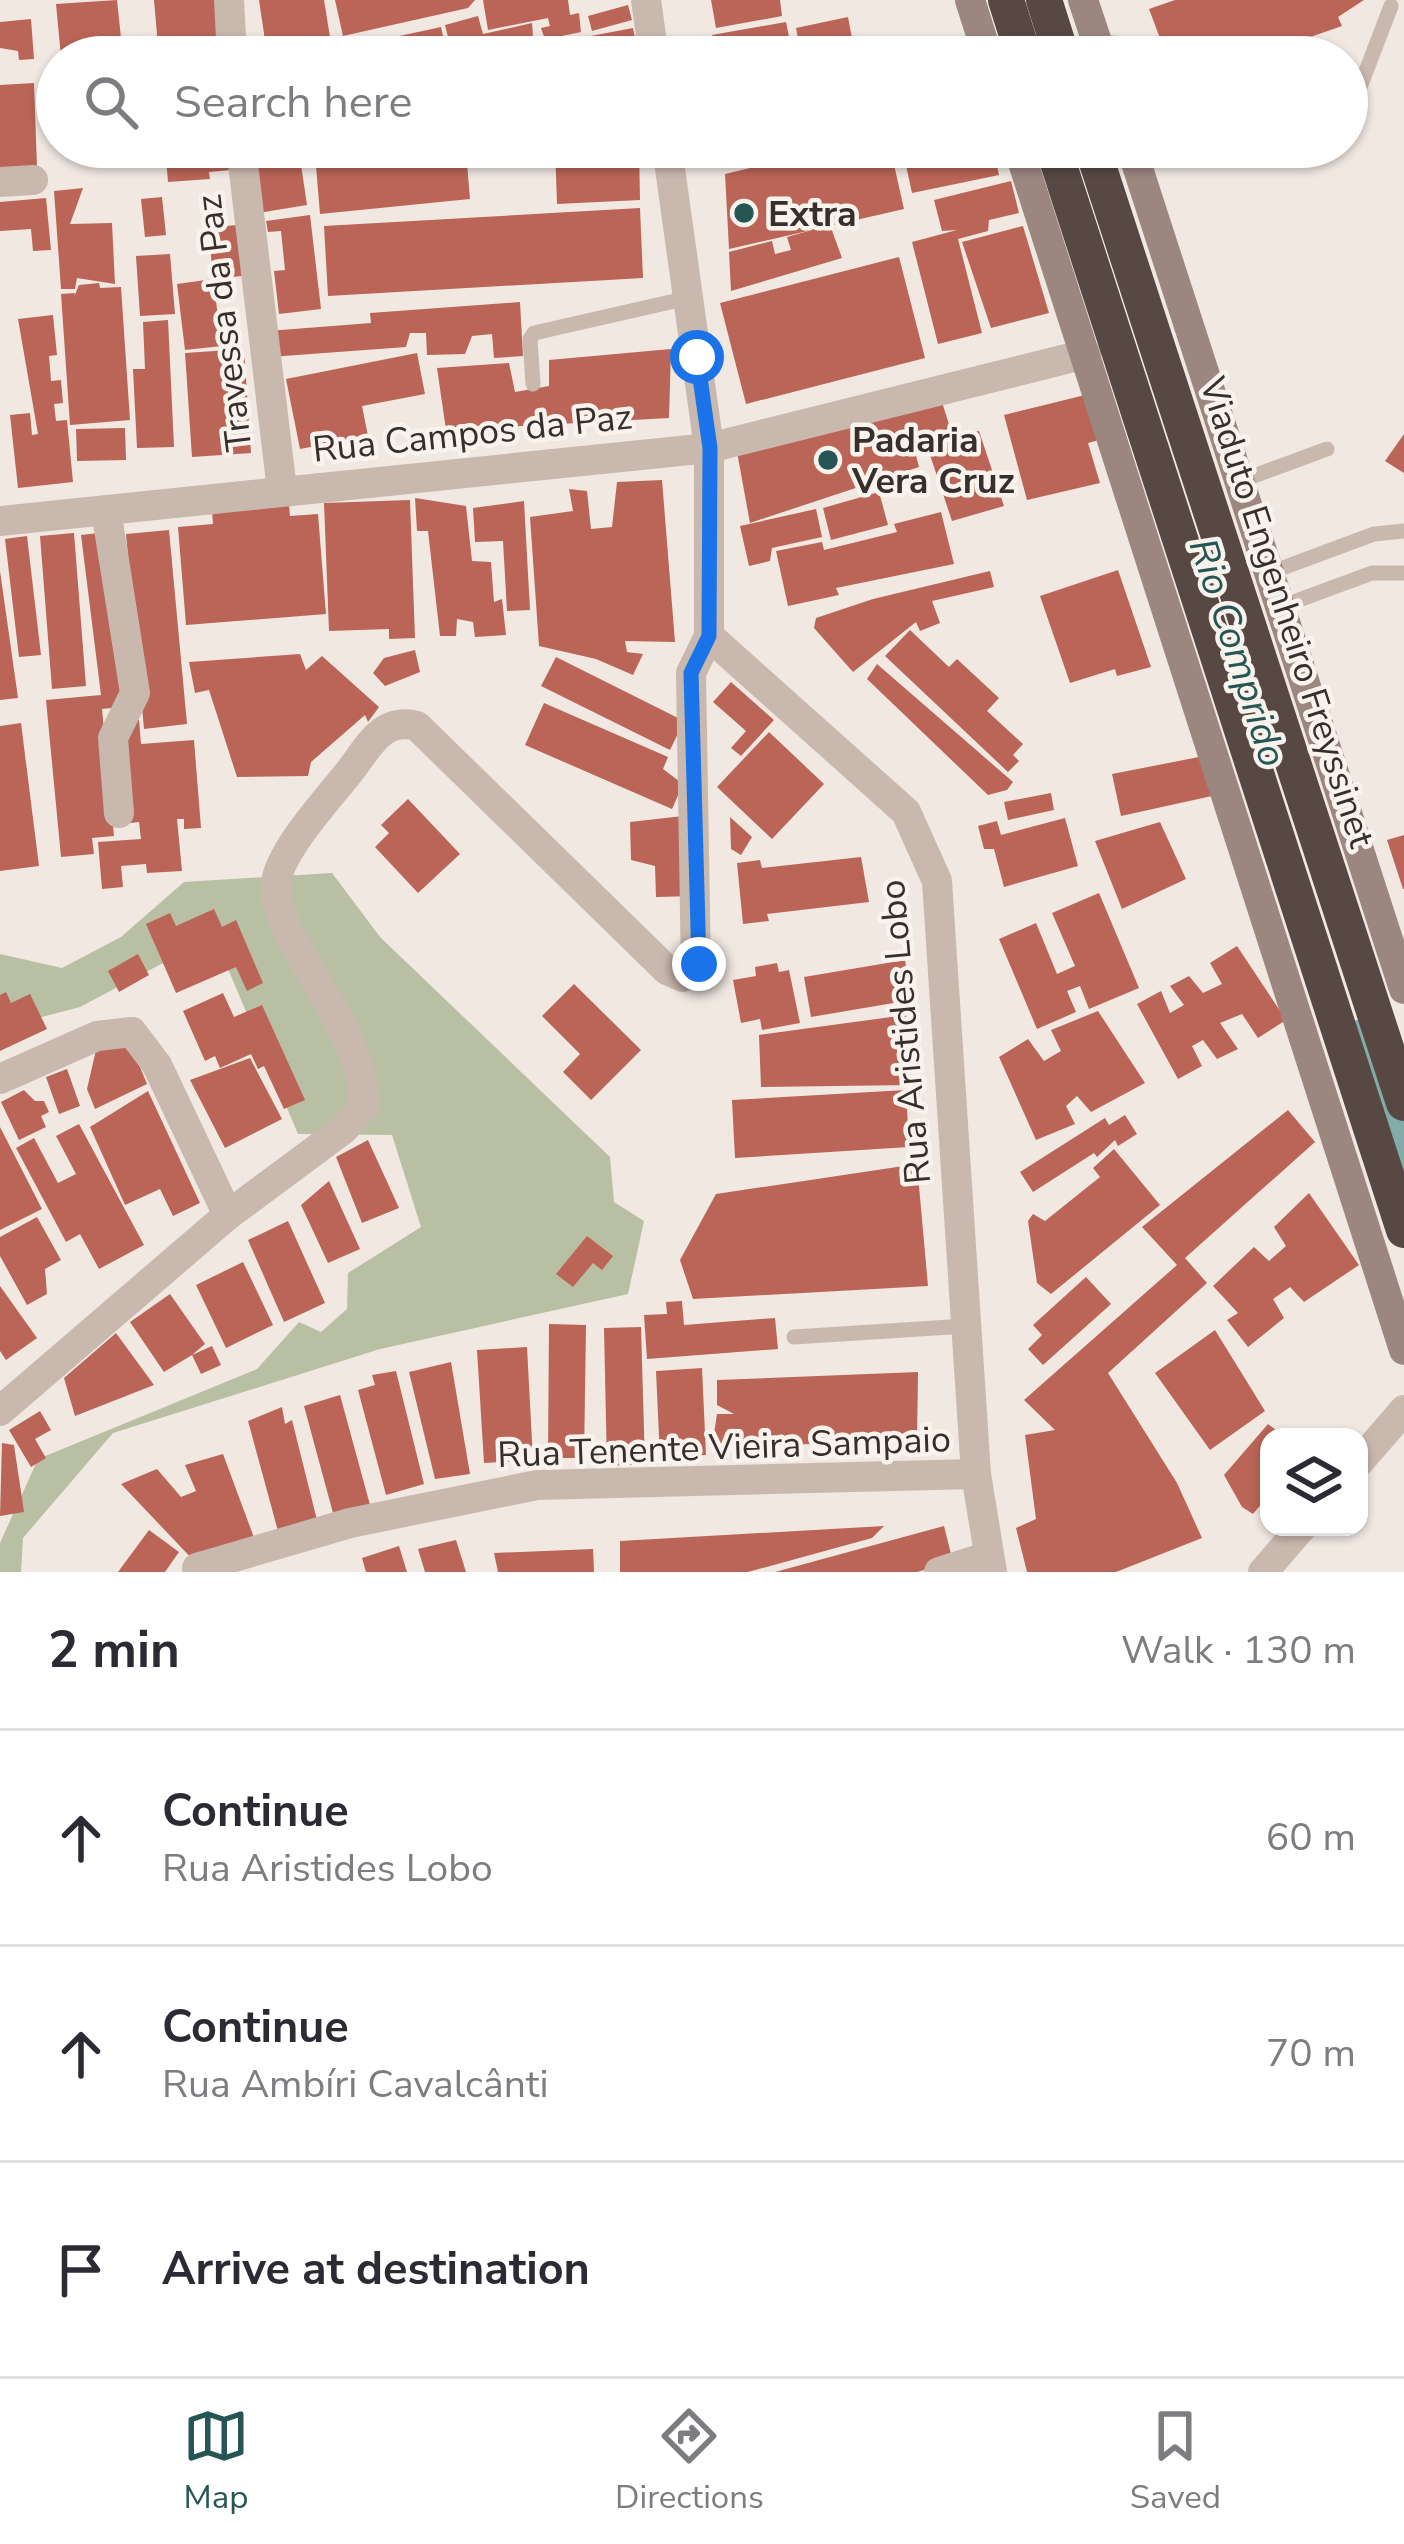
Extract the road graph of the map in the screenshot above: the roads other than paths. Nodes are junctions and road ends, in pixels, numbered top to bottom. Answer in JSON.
{"nodes":[{"id":1,"x":229,"y":0,"type":"edge"},
{"id":2,"x":646,"y":0,"type":"edge"},
{"id":3,"x":970,"y":0,"type":"edge"},
{"id":4,"x":1006,"y":0,"type":"edge"},
{"id":5,"x":1044,"y":0,"type":"edge"},
{"id":6,"x":1083,"y":0,"type":"edge"},
{"id":7,"x":1390,"y":6,"type":"dead end"},
{"id":8,"x":231,"y":36,"type":"edge"},
{"id":9,"x":651,"y":36,"type":"edge"},
{"id":10,"x":981,"y":36,"type":"edge"},
{"id":11,"x":1017,"y":36,"type":"edge"},
{"id":12,"x":1055,"y":36,"type":"edge"},
{"id":13,"x":1095,"y":36,"type":"edge"},
{"id":14,"x":1368,"y":65,"type":"edge"},
{"id":15,"x":244,"y":168,"type":"edge"},
{"id":16,"x":670,"y":168,"type":"edge"},
{"id":17,"x":1025,"y":168,"type":"edge"},
{"id":18,"x":1060,"y":168,"type":"edge"},
{"id":19,"x":1099,"y":168,"type":"edge"},
{"id":20,"x":1138,"y":168,"type":"edge"},
{"id":21,"x":33,"y":180,"type":"dead end"},
{"id":22,"x":0,"y":182,"type":"edge"},
{"id":23,"x":688,"y":298,"type":"junction"},
{"id":24,"x":1086,"y":354,"type":"junction"},
{"id":25,"x":533,"y":384,"type":"dead end"},
{"id":26,"x":710,"y":448,"type":"junction"},
{"id":27,"x":1327,"y":448,"type":"dead end"},
{"id":28,"x":1240,"y":481,"type":"junction"},
{"id":29,"x":282,"y":490,"type":"junction"},
{"id":30,"x":106,"y":510,"type":"junction"},
{"id":31,"x":0,"y":521,"type":"edge"},
{"id":32,"x":1255,"y":530,"type":"junction"},
{"id":33,"x":1404,"y":530,"type":"edge"},
{"id":34,"x":1149,"y":563,"type":"junction"},
{"id":35,"x":1269,"y":573,"type":"junction"},
{"id":36,"x":1404,"y":573,"type":"edge"},
{"id":37,"x":1280,"y":607,"type":"junction"},
{"id":38,"x":709,"y":636,"type":"junction"},
{"id":39,"x":119,"y":813,"type":"dead end"},
{"id":40,"x":1404,"y":989,"type":"edge"},
{"id":41,"x":0,"y":1079,"type":"edge"},
{"id":42,"x":1404,"y":1103,"type":"edge"},
{"id":43,"x":1404,"y":1117,"type":"edge"},
{"id":44,"x":1339,"y":1139,"type":"junction"},
{"id":45,"x":228,"y":1215,"type":"junction"},
{"id":46,"x":1404,"y":1229,"type":"edge"},
{"id":47,"x":966,"y":1326,"type":"junction"},
{"id":48,"x":794,"y":1336,"type":"dead end"},
{"id":49,"x":1404,"y":1350,"type":"edge"},
{"id":50,"x":1404,"y":1410,"type":"edge"},
{"id":51,"x":0,"y":1411,"type":"edge"},
{"id":52,"x":1368,"y":1452,"type":"edge"},
{"id":53,"x":976,"y":1474,"type":"junction"},
{"id":54,"x":1294,"y":1536,"type":"edge"},
{"id":55,"x":991,"y":1564,"type":"edge"},
{"id":56,"x":197,"y":1568,"type":"dead end"},
{"id":57,"x":939,"y":1572,"type":"edge"},
{"id":58,"x":1263,"y":1572,"type":"edge"}],
"edges":[{"from":1,"to":8,"type":"street"},
{"from":2,"to":9,"type":"street"},
{"from":3,"to":10,"type":"main road"},
{"from":4,"to":11,"type":"highway"},
{"from":5,"to":12,"type":"highway"},
{"from":6,"to":13,"type":"main road"},
{"from":7,"to":14,"type":"lane"},
{"from":15,"to":29,"type":"street","name":"Travessa da Paz"},
{"from":16,"to":23,"type":"street"},
{"from":17,"to":24,"type":"main road"},
{"from":18,"to":46,"type":"highway","bridge":true},
{"from":19,"to":42,"type":"highway","name":"Viaduto Engenheiro Freyssinet","bridge":true},
{"from":20,"to":28,"type":"main road"},
{"from":21,"to":22,"type":"street"},
{"from":23,"to":25,"type":"lane"},
{"from":23,"to":26,"type":"street"},
{"from":24,"to":26,"type":"street","name":"Rua Campos da Paz"},
{"from":24,"to":34,"type":"main road"},
{"from":26,"to":29,"type":"street","name":"Rua Campos da Paz"},
{"from":26,"to":38,"type":"street"},
{"from":27,"to":28,"type":"lane"},
{"from":28,"to":32,"type":"main road"},
{"from":29,"to":30,"type":"street","name":"Rua Campos da Paz"},
{"from":30,"to":31,"type":"street","name":"Rua Campos da Paz"},
{"from":30,"to":39,"type":"street"},
{"from":32,"to":34,"type":"main road","bridge":true},
{"from":32,"to":35,"type":"main road"},
{"from":33,"to":35,"type":"lane"},
{"from":34,"to":44,"type":"main road"},
{"from":35,"to":37,"type":"main road"},
{"from":36,"to":37,"type":"lane"},
{"from":37,"to":40,"type":"main road"},
{"from":38,"to":45,"type":"street"},
{"from":38,"to":47,"type":"street","name":"Rua Aristides Lobo"},
{"from":41,"to":45,"type":"street"},
{"from":43,"to":44,"type":"main road"},
{"from":44,"to":49,"type":"main road"},
{"from":45,"to":51,"type":"street"},
{"from":47,"to":48,"type":"lane"},
{"from":47,"to":53,"type":"street","name":"Rua Aristides Lobo"},
{"from":50,"to":52,"type":"street"},
{"from":53,"to":55,"type":"street","name":"Rua Aristides Lobo"},
{"from":53,"to":56,"type":"street","name":"Rua Tenente Vieira Sampaio"},
{"from":54,"to":58,"type":"street"},
{"from":55,"to":57,"type":"street"}]}
